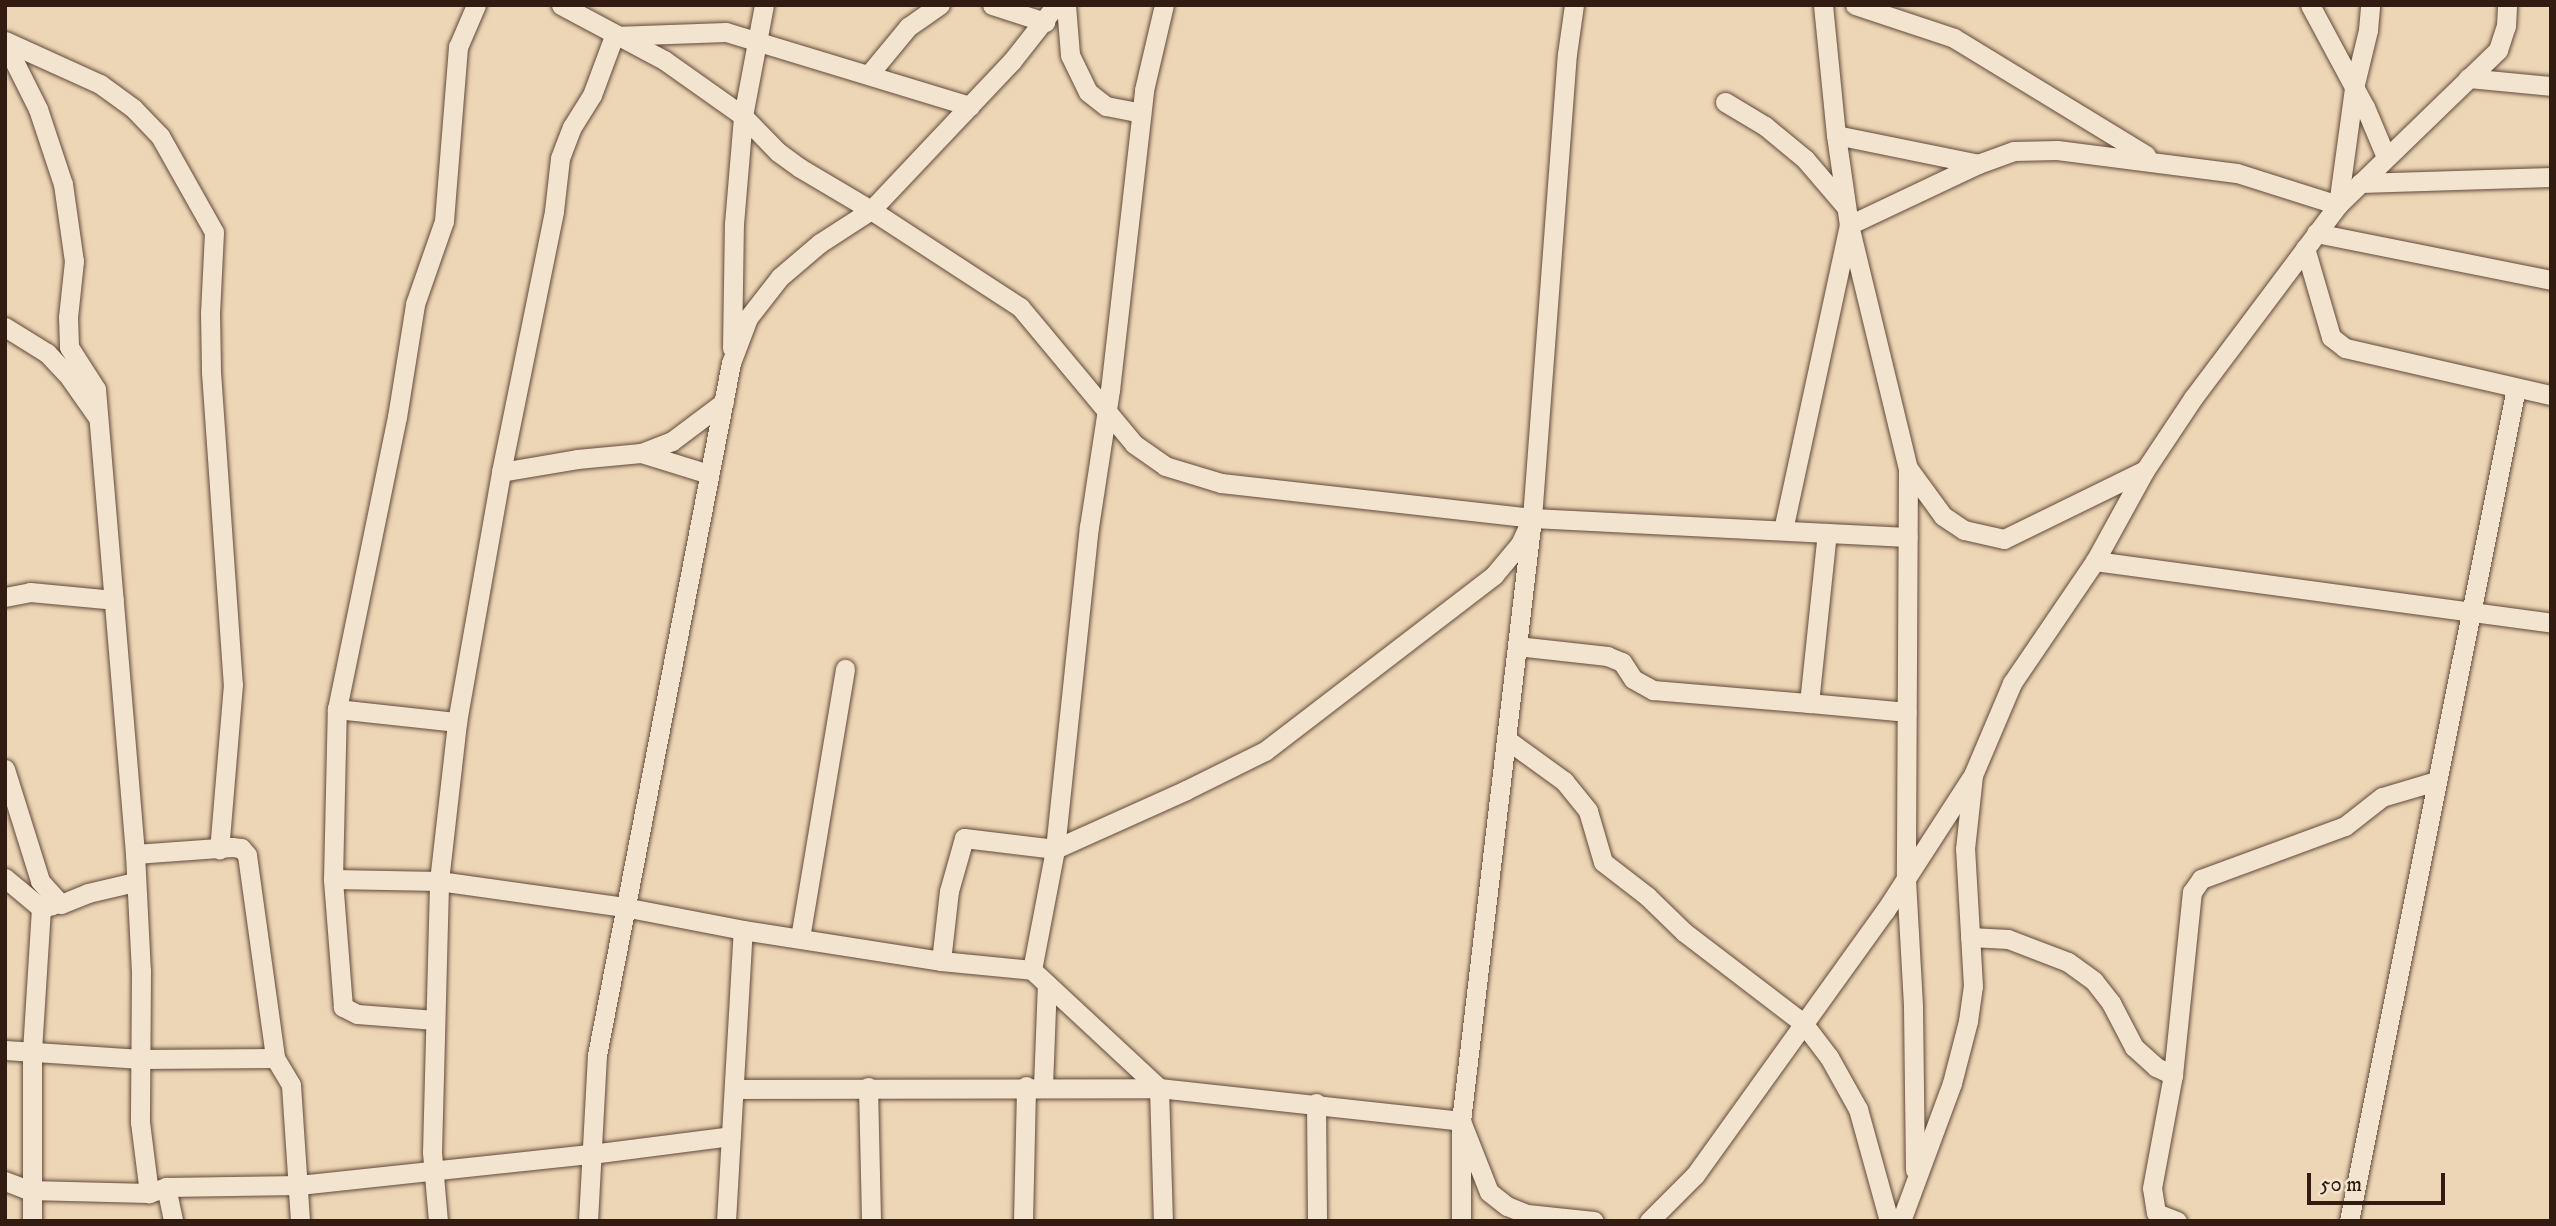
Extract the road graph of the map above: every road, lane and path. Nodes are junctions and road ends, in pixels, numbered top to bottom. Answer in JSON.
{"nodes":[{"id":1,"x":476,"y":5,"type":"edge"},
{"id":2,"x":561,"y":5,"type":"edge"},
{"id":3,"x":764,"y":5,"type":"edge"},
{"id":4,"x":940,"y":5,"type":"edge"},
{"id":5,"x":992,"y":5,"type":"edge"},
{"id":6,"x":1066,"y":5,"type":"edge"},
{"id":7,"x":1164,"y":5,"type":"edge"},
{"id":8,"x":1574,"y":5,"type":"edge"},
{"id":9,"x":1823,"y":5,"type":"edge"},
{"id":10,"x":1855,"y":5,"type":"edge"},
{"id":11,"x":2310,"y":5,"type":"edge"},
{"id":12,"x":2370,"y":5,"type":"edge"},
{"id":13,"x":2507,"y":5,"type":"edge"},
{"id":14,"x":1050,"y":13,"type":"edge"},
{"id":15,"x":614,"y":36,"type":"junction"},
{"id":16,"x":755,"y":40,"type":"junction"},
{"id":17,"x":5,"y":42,"type":"edge"},
{"id":18,"x":870,"y":74,"type":"junction"},
{"id":19,"x":2468,"y":78,"type":"junction"},
{"id":20,"x":2551,"y":86,"type":"edge"},
{"id":21,"x":2354,"y":88,"type":"junction"},
{"id":22,"x":1725,"y":103,"type":"dead end"},
{"id":23,"x":970,"y":106,"type":"junction"},
{"id":24,"x":1141,"y":113,"type":"junction"},
{"id":25,"x":743,"y":116,"type":"junction"},
{"id":26,"x":1836,"y":135,"type":"junction"},
{"id":27,"x":2386,"y":157,"type":"junction"},
{"id":28,"x":2156,"y":161,"type":"junction"},
{"id":29,"x":1978,"y":164,"type":"junction"},
{"id":30,"x":2551,"y":177,"type":"edge"},
{"id":31,"x":2360,"y":183,"type":"junction"},
{"id":32,"x":2338,"y":205,"type":"junction"},
{"id":33,"x":871,"y":210,"type":"junction"},
{"id":34,"x":1848,"y":217,"type":"junction"},
{"id":35,"x":2311,"y":241,"type":"junction"},
{"id":36,"x":2551,"y":280,"type":"edge"},
{"id":37,"x":5,"y":327,"type":"edge"},
{"id":38,"x":731,"y":363,"type":"junction"},
{"id":39,"x":2516,"y":388,"type":"junction"},
{"id":40,"x":2551,"y":395,"type":"edge"},
{"id":41,"x":724,"y":402,"type":"junction"},
{"id":42,"x":1107,"y":410,"type":"junction"},
{"id":43,"x":99,"y":420,"type":"junction"},
{"id":44,"x":640,"y":453,"type":"junction"},
{"id":45,"x":1909,"y":468,"type":"junction"},
{"id":46,"x":2145,"y":470,"type":"junction"},
{"id":47,"x":501,"y":472,"type":"junction"},
{"id":48,"x":709,"y":474,"type":"junction"},
{"id":49,"x":1532,"y":518,"type":"junction"},
{"id":50,"x":1783,"y":530,"type":"junction"},
{"id":51,"x":1826,"y":533,"type":"junction"},
{"id":52,"x":1908,"y":537,"type":"junction"},
{"id":53,"x":2095,"y":561,"type":"junction"},
{"id":54,"x":5,"y":597,"type":"edge"},
{"id":55,"x":114,"y":600,"type":"junction"},
{"id":56,"x":2473,"y":611,"type":"junction"},
{"id":57,"x":2551,"y":623,"type":"edge"},
{"id":58,"x":1517,"y":646,"type":"junction"},
{"id":59,"x":845,"y":669,"type":"dead end"},
{"id":60,"x":1809,"y":703,"type":"junction"},
{"id":61,"x":337,"y":709,"type":"junction"},
{"id":62,"x":1907,"y":712,"type":"junction"},
{"id":63,"x":457,"y":722,"type":"junction"},
{"id":64,"x":1506,"y":738,"type":"junction"},
{"id":65,"x":5,"y":769,"type":"edge"},
{"id":66,"x":1973,"y":775,"type":"junction"},
{"id":67,"x":2436,"y":781,"type":"junction"},
{"id":68,"x":219,"y":849,"type":"junction"},
{"id":69,"x":1055,"y":849,"type":"junction"},
{"id":70,"x":135,"y":854,"type":"junction"},
{"id":71,"x":5,"y":878,"type":"edge"},
{"id":72,"x":333,"y":879,"type":"junction"},
{"id":73,"x":1906,"y":880,"type":"junction"},
{"id":74,"x":439,"y":881,"type":"junction"},
{"id":75,"x":135,"y":882,"type":"junction"},
{"id":76,"x":61,"y":904,"type":"junction"},
{"id":77,"x":624,"y":907,"type":"junction"},
{"id":78,"x":41,"y":908,"type":"junction"},
{"id":79,"x":743,"y":930,"type":"junction"},
{"id":80,"x":1970,"y":937,"type":"junction"},
{"id":81,"x":800,"y":938,"type":"junction"},
{"id":82,"x":941,"y":961,"type":"junction"},
{"id":83,"x":1032,"y":970,"type":"junction"},
{"id":84,"x":1047,"y":984,"type":"junction"},
{"id":85,"x":435,"y":1020,"type":"junction"},
{"id":86,"x":1803,"y":1023,"type":"junction"},
{"id":87,"x":5,"y":1050,"type":"edge"},
{"id":88,"x":32,"y":1051,"type":"junction"},
{"id":89,"x":275,"y":1058,"type":"junction"},
{"id":90,"x":141,"y":1059,"type":"junction"},
{"id":91,"x":2173,"y":1075,"type":"junction"},
{"id":92,"x":1035,"y":1086,"type":"junction"},
{"id":93,"x":868,"y":1087,"type":"junction"},
{"id":94,"x":1159,"y":1088,"type":"junction"},
{"id":95,"x":734,"y":1089,"type":"junction"},
{"id":96,"x":1316,"y":1103,"type":"junction"},
{"id":97,"x":1461,"y":1121,"type":"junction"},
{"id":98,"x":731,"y":1136,"type":"junction"},
{"id":99,"x":591,"y":1154,"type":"junction"},
{"id":100,"x":434,"y":1169,"type":"junction"},
{"id":101,"x":5,"y":1181,"type":"edge"},
{"id":102,"x":1915,"y":1182,"type":"junction"},
{"id":103,"x":299,"y":1185,"type":"junction"},
{"id":104,"x":29,"y":1190,"type":"junction"},
{"id":105,"x":158,"y":1190,"type":"junction"},
{"id":106,"x":32,"y":1221,"type":"edge"},
{"id":107,"x":173,"y":1221,"type":"edge"},
{"id":108,"x":300,"y":1221,"type":"edge"},
{"id":109,"x":438,"y":1221,"type":"edge"},
{"id":110,"x":588,"y":1221,"type":"edge"},
{"id":111,"x":726,"y":1221,"type":"edge"},
{"id":112,"x":871,"y":1221,"type":"edge"},
{"id":113,"x":1023,"y":1221,"type":"edge"},
{"id":114,"x":1163,"y":1221,"type":"edge"},
{"id":115,"x":1317,"y":1221,"type":"edge"},
{"id":116,"x":1461,"y":1221,"type":"edge"},
{"id":117,"x":1594,"y":1221,"type":"edge"},
{"id":118,"x":1649,"y":1221,"type":"edge"},
{"id":119,"x":1889,"y":1221,"type":"edge"},
{"id":120,"x":1901,"y":1221,"type":"edge"},
{"id":121,"x":2177,"y":1221,"type":"edge"},
{"id":122,"x":2349,"y":1221,"type":"edge"}],
"edges":[{"from":1,"to":61,"type":"street"},
{"from":2,"to":15,"type":"street"},
{"from":3,"to":16,"type":"street"},
{"from":4,"to":18,"type":"street"},
{"from":5,"to":14,"type":"street"},
{"from":6,"to":24,"type":"street"},
{"from":7,"to":24,"type":"street"},
{"from":8,"to":49,"type":"street"},
{"from":9,"to":26,"type":"street"},
{"from":10,"to":28,"type":"street"},
{"from":11,"to":21,"type":"street"},
{"from":12,"to":21,"type":"street"},
{"from":13,"to":19,"type":"street"},
{"from":14,"to":23,"type":"street"},
{"from":15,"to":16,"type":"street"},
{"from":15,"to":25,"type":"street"},
{"from":15,"to":47,"type":"street"},
{"from":16,"to":18,"type":"street"},
{"from":16,"to":25,"type":"street"},
{"from":17,"to":43,"type":"street"},
{"from":17,"to":68,"type":"street"},
{"from":18,"to":23,"type":"street"},
{"from":19,"to":20,"type":"street"},
{"from":19,"to":27,"type":"street"},
{"from":21,"to":27,"type":"street"},
{"from":21,"to":32,"type":"street"},
{"from":22,"to":34,"type":"street"},
{"from":23,"to":33,"type":"street"},
{"from":24,"to":42,"type":"street"},
{"from":25,"to":33,"type":"street"},
{"from":25,"to":38,"type":"street"},
{"from":26,"to":29,"type":"street"},
{"from":26,"to":34,"type":"street"},
{"from":27,"to":31,"type":"street"},
{"from":28,"to":29,"type":"street"},
{"from":28,"to":32,"type":"street"},
{"from":29,"to":34,"type":"street"},
{"from":30,"to":31,"type":"street"},
{"from":31,"to":32,"type":"street"},
{"from":32,"to":35,"type":"street"},
{"from":33,"to":38,"type":"street"},
{"from":33,"to":42,"type":"street"},
{"from":34,"to":45,"type":"street"},
{"from":34,"to":50,"type":"street"},
{"from":35,"to":36,"type":"street"},
{"from":35,"to":39,"type":"street"},
{"from":35,"to":46,"type":"street"},
{"from":37,"to":43,"type":"street"},
{"from":38,"to":41,"type":"street"},
{"from":39,"to":40,"type":"street"},
{"from":39,"to":56,"type":"street"},
{"from":41,"to":44,"type":"street"},
{"from":41,"to":48,"type":"street"},
{"from":42,"to":49,"type":"street"},
{"from":42,"to":69,"type":"street"},
{"from":43,"to":55,"type":"street"},
{"from":44,"to":47,"type":"street"},
{"from":44,"to":48,"type":"street"},
{"from":45,"to":46,"type":"street"},
{"from":45,"to":52,"type":"street"},
{"from":46,"to":53,"type":"street"},
{"from":47,"to":63,"type":"street"},
{"from":48,"to":77,"type":"street"},
{"from":49,"to":50,"type":"street"},
{"from":49,"to":58,"type":"street"},
{"from":49,"to":69,"type":"street"},
{"from":50,"to":51,"type":"street"},
{"from":51,"to":52,"type":"street"},
{"from":51,"to":60,"type":"street"},
{"from":52,"to":62,"type":"street"},
{"from":53,"to":56,"type":"street"},
{"from":53,"to":66,"type":"street"},
{"from":54,"to":55,"type":"street"},
{"from":55,"to":70,"type":"street"},
{"from":56,"to":57,"type":"street"},
{"from":56,"to":67,"type":"street"},
{"from":58,"to":60,"type":"street"},
{"from":58,"to":64,"type":"street"},
{"from":59,"to":81,"type":"street"},
{"from":60,"to":62,"type":"street"},
{"from":61,"to":63,"type":"street"},
{"from":61,"to":72,"type":"street"},
{"from":62,"to":73,"type":"street"},
{"from":63,"to":74,"type":"street"},
{"from":64,"to":86,"type":"street"},
{"from":64,"to":97,"type":"street"},
{"from":65,"to":76,"type":"street"},
{"from":66,"to":73,"type":"street"},
{"from":66,"to":80,"type":"street"},
{"from":67,"to":91,"type":"street"},
{"from":67,"to":122,"type":"street"},
{"from":68,"to":70,"type":"street"},
{"from":68,"to":89,"type":"street"},
{"from":69,"to":82,"type":"street"},
{"from":69,"to":83,"type":"street"},
{"from":70,"to":75,"type":"street"},
{"from":71,"to":78,"type":"street"},
{"from":72,"to":74,"type":"street"},
{"from":72,"to":85,"type":"street"},
{"from":73,"to":86,"type":"street"},
{"from":73,"to":102,"type":"street"},
{"from":74,"to":77,"type":"street"},
{"from":74,"to":85,"type":"street"},
{"from":75,"to":76,"type":"street"},
{"from":75,"to":90,"type":"street"},
{"from":76,"to":78,"type":"street"},
{"from":77,"to":79,"type":"street"},
{"from":77,"to":99,"type":"street"},
{"from":78,"to":88,"type":"street"},
{"from":79,"to":81,"type":"street"},
{"from":79,"to":95,"type":"street"},
{"from":80,"to":91,"type":"street"},
{"from":80,"to":102,"type":"street"},
{"from":81,"to":82,"type":"street"},
{"from":82,"to":83,"type":"street"},
{"from":83,"to":84,"type":"street"},
{"from":84,"to":92,"type":"street"},
{"from":84,"to":94,"type":"street"},
{"from":85,"to":100,"type":"street"},
{"from":86,"to":118,"type":"street"},
{"from":86,"to":119,"type":"street"},
{"from":87,"to":88,"type":"street"},
{"from":88,"to":90,"type":"street"},
{"from":88,"to":104,"type":"street"},
{"from":89,"to":90,"type":"street"},
{"from":89,"to":103,"type":"street"},
{"from":90,"to":105,"type":"street"},
{"from":91,"to":121,"type":"street"},
{"from":92,"to":93,"type":"street"},
{"from":92,"to":94,"type":"street"},
{"from":92,"to":113,"type":"street"},
{"from":93,"to":95,"type":"street"},
{"from":93,"to":112,"type":"street"},
{"from":94,"to":96,"type":"street"},
{"from":94,"to":114,"type":"street"},
{"from":95,"to":98,"type":"street"},
{"from":96,"to":97,"type":"street"},
{"from":96,"to":115,"type":"street"},
{"from":97,"to":116,"type":"street"},
{"from":97,"to":117,"type":"street"},
{"from":98,"to":99,"type":"street"},
{"from":98,"to":111,"type":"street"},
{"from":99,"to":100,"type":"street"},
{"from":99,"to":110,"type":"street"},
{"from":100,"to":103,"type":"street"},
{"from":100,"to":109,"type":"street"},
{"from":101,"to":104,"type":"street"},
{"from":102,"to":120,"type":"street"},
{"from":103,"to":105,"type":"street"},
{"from":103,"to":108,"type":"street"},
{"from":104,"to":105,"type":"street"},
{"from":104,"to":106,"type":"street"},
{"from":105,"to":107,"type":"street"}]}
